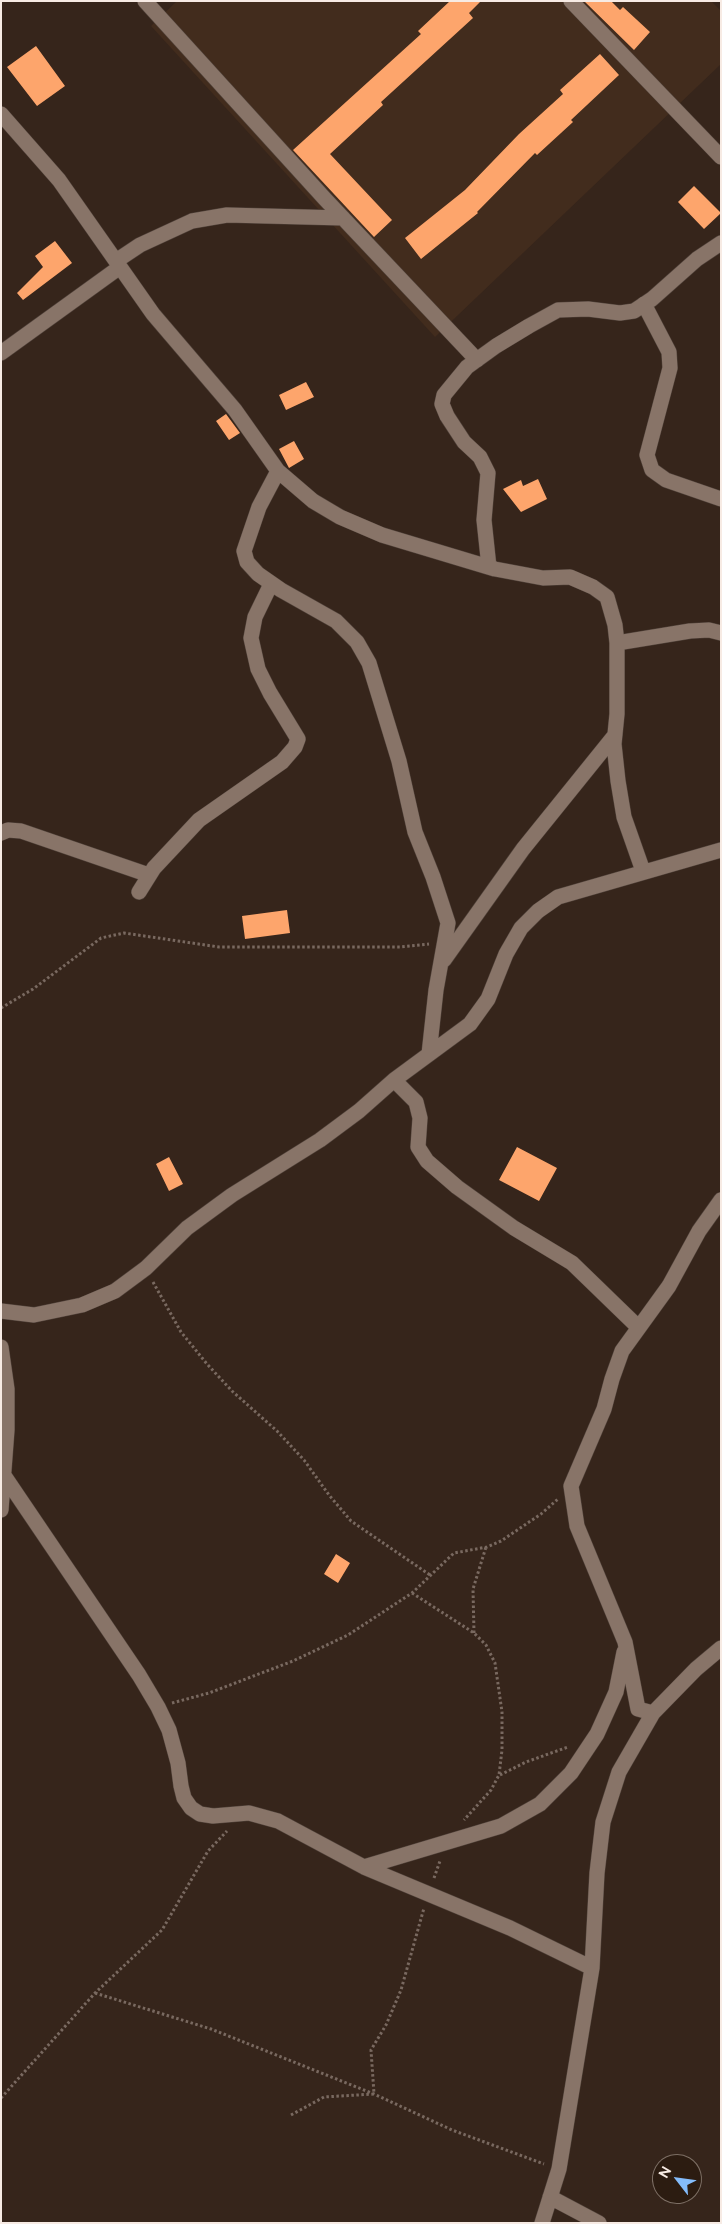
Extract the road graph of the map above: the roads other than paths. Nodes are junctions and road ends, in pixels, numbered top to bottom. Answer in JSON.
{"nodes":[{"id":1,"x":145,"y":1,"type":"edge"},
{"id":2,"x":571,"y":1,"type":"edge"},
{"id":3,"x":1,"y":114,"type":"edge"},
{"id":4,"x":721,"y":157,"type":"edge"},
{"id":5,"x":343,"y":218,"type":"junction"},
{"id":6,"x":721,"y":243,"type":"edge"},
{"id":7,"x":118,"y":264,"type":"junction"},
{"id":8,"x":644,"y":304,"type":"junction"},
{"id":9,"x":1,"y":353,"type":"edge"},
{"id":10,"x":477,"y":360,"type":"junction"},
{"id":11,"x":278,"y":471,"type":"junction"},
{"id":12,"x":721,"y":499,"type":"edge"},
{"id":13,"x":489,"y":567,"type":"junction"},
{"id":14,"x":271,"y":584,"type":"junction"},
{"id":15,"x":721,"y":633,"type":"edge"},
{"id":16,"x":617,"y":643,"type":"junction"},
{"id":17,"x":615,"y":735,"type":"junction"},
{"id":18,"x":1,"y":833,"type":"edge"},
{"id":19,"x":721,"y":850,"type":"edge"},
{"id":20,"x":643,"y":871,"type":"junction"},
{"id":21,"x":150,"y":875,"type":"junction"},
{"id":22,"x":139,"y":892,"type":"dead end"},
{"id":23,"x":440,"y":965,"type":"junction"},
{"id":24,"x":429,"y":1054,"type":"junction"},
{"id":25,"x":394,"y":1080,"type":"junction"},
{"id":26,"x":721,"y":1200,"type":"edge"},
{"id":27,"x":1,"y":1311,"type":"edge"},
{"id":28,"x":638,"y":1327,"type":"junction"},
{"id":29,"x":1,"y":1347,"type":"edge"},
{"id":30,"x":5,"y":1477,"type":"junction"},
{"id":31,"x":1,"y":1510,"type":"edge"},
{"id":32,"x":626,"y":1642,"type":"junction"},
{"id":33,"x":721,"y":1648,"type":"edge"},
{"id":34,"x":653,"y":1713,"type":"junction"},
{"id":35,"x":364,"y":1867,"type":"junction"},
{"id":36,"x":592,"y":1968,"type":"junction"},
{"id":37,"x":550,"y":2197,"type":"junction"},
{"id":38,"x":542,"y":2223,"type":"edge"},
{"id":39,"x":599,"y":2223,"type":"edge"}],
"edges":[{"from":1,"to":5,"type":"street"},
{"from":2,"to":4,"type":"street"},
{"from":3,"to":7,"type":"street"},
{"from":5,"to":7,"type":"street"},
{"from":5,"to":10,"type":"street"},
{"from":6,"to":8,"type":"street"},
{"from":7,"to":9,"type":"street"},
{"from":7,"to":11,"type":"street"},
{"from":8,"to":10,"type":"street"},
{"from":8,"to":12,"type":"street"},
{"from":10,"to":13,"type":"street"},
{"from":11,"to":13,"type":"street"},
{"from":11,"to":14,"type":"street"},
{"from":13,"to":16,"type":"street"},
{"from":14,"to":21,"type":"street"},
{"from":14,"to":23,"type":"street"},
{"from":15,"to":16,"type":"street"},
{"from":16,"to":17,"type":"street"},
{"from":17,"to":20,"type":"street"},
{"from":17,"to":23,"type":"street"},
{"from":18,"to":21,"type":"street"},
{"from":19,"to":20,"type":"street"},
{"from":20,"to":24,"type":"street"},
{"from":21,"to":22,"type":"street"},
{"from":23,"to":24,"type":"street"},
{"from":24,"to":25,"type":"street"},
{"from":25,"to":27,"type":"street"},
{"from":25,"to":28,"type":"street"},
{"from":26,"to":28,"type":"street"},
{"from":28,"to":32,"type":"street"},
{"from":29,"to":30,"type":"street"},
{"from":30,"to":31,"type":"street"},
{"from":30,"to":35,"type":"street"},
{"from":32,"to":34,"type":"street"},
{"from":32,"to":35,"type":"street"},
{"from":33,"to":34,"type":"street"},
{"from":34,"to":36,"type":"street"},
{"from":35,"to":36,"type":"street"},
{"from":36,"to":37,"type":"street"},
{"from":37,"to":38,"type":"street"},
{"from":37,"to":39,"type":"street"}]}
